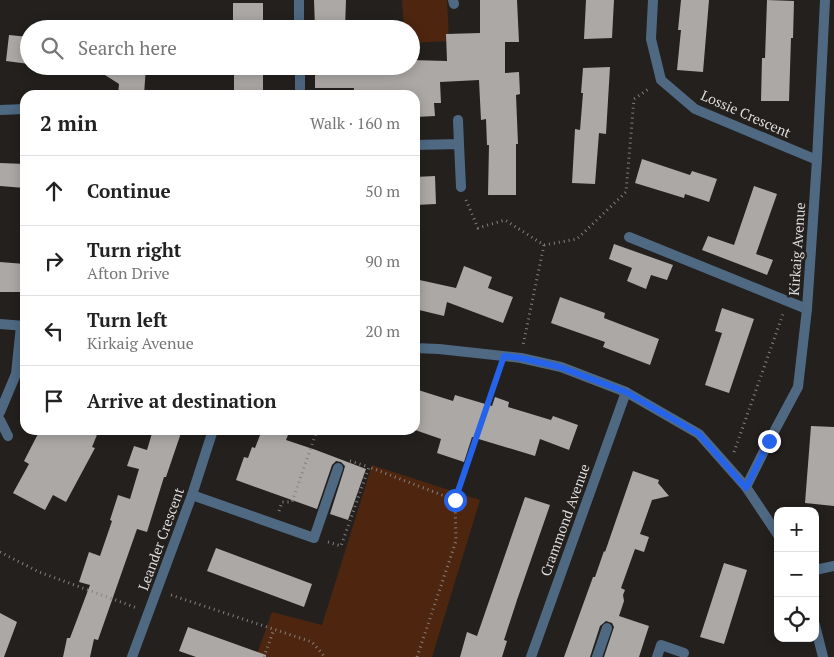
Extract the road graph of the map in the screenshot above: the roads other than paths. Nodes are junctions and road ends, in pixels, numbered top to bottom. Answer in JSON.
{"nodes":[{"id":1,"x":299,"y":0,"type":"edge"},
{"id":2,"x":653,"y":0,"type":"edge"},
{"id":3,"x":824,"y":0,"type":"edge"},
{"id":4,"x":299,"y":20,"type":"edge"},
{"id":5,"x":300,"y":75,"type":"edge"},
{"id":6,"x":300,"y":90,"type":"edge"},
{"id":7,"x":20,"y":109,"type":"edge"},
{"id":8,"x":0,"y":110,"type":"edge"},
{"id":9,"x":458,"y":120,"type":"dead end"},
{"id":10,"x":458,"y":144,"type":"junction"},
{"id":11,"x":420,"y":145,"type":"edge"},
{"id":12,"x":817,"y":160,"type":"junction"},
{"id":13,"x":460,"y":187,"type":"road end"},
{"id":14,"x":629,"y":238,"type":"dead end"},
{"id":15,"x":807,"y":310,"type":"junction"},
{"id":16,"x":0,"y":324,"type":"edge"},
{"id":17,"x":20,"y":326,"type":"edge"},
{"id":18,"x":20,"y":347,"type":"edge"},
{"id":19,"x":420,"y":348,"type":"edge"},
{"id":20,"x":626,"y":392,"type":"junction"},
{"id":21,"x":0,"y":412,"type":"edge"},
{"id":22,"x":0,"y":420,"type":"edge"},
{"id":23,"x":211,"y":435,"type":"edge"},
{"id":24,"x":8,"y":436,"type":"dead end"},
{"id":25,"x":338,"y":468,"type":"dead end"},
{"id":26,"x":746,"y":488,"type":"junction"},
{"id":27,"x":192,"y":495,"type":"junction"},
{"id":28,"x":774,"y":529,"type":"edge"},
{"id":29,"x":834,"y":566,"type":"edge"},
{"id":30,"x":819,"y":569,"type":"edge"},
{"id":31,"x":607,"y":628,"type":"dead end"},
{"id":32,"x":819,"y":641,"type":"edge"},
{"id":33,"x":684,"y":653,"type":"dead end"},
{"id":34,"x":132,"y":657,"type":"edge"},
{"id":35,"x":531,"y":657,"type":"edge"},
{"id":36,"x":597,"y":657,"type":"edge"},
{"id":37,"x":657,"y":657,"type":"edge"},
{"id":38,"x":823,"y":657,"type":"edge"}],
"edges":[{"from":1,"to":4,"type":"street"},
{"from":2,"to":12,"type":"street","name":"Lossie Crescent"},
{"from":3,"to":12,"type":"street","name":"Kirkaig Avenue"},
{"from":5,"to":6,"type":"street"},
{"from":7,"to":8,"type":"street"},
{"from":9,"to":10,"type":"street"},
{"from":10,"to":11,"type":"street"},
{"from":10,"to":13,"type":"street"},
{"from":12,"to":15,"type":"street","name":"Kirkaig Avenue"},
{"from":14,"to":15,"type":"street"},
{"from":15,"to":26,"type":"street","name":"Kirkaig Avenue"},
{"from":16,"to":17,"type":"street"},
{"from":18,"to":21,"type":"street"},
{"from":19,"to":20,"type":"street"},
{"from":20,"to":26,"type":"street"},
{"from":20,"to":35,"type":"street","name":"Crammond Avenue"},
{"from":22,"to":24,"type":"street"},
{"from":23,"to":27,"type":"street","name":"Leander Crescent"},
{"from":25,"to":27,"type":"street"},
{"from":26,"to":28,"type":"street"},
{"from":27,"to":34,"type":"street","name":"Leander Crescent"},
{"from":29,"to":30,"type":"street"},
{"from":31,"to":36,"type":"street"},
{"from":32,"to":38,"type":"street"},
{"from":33,"to":37,"type":"street"}]}
